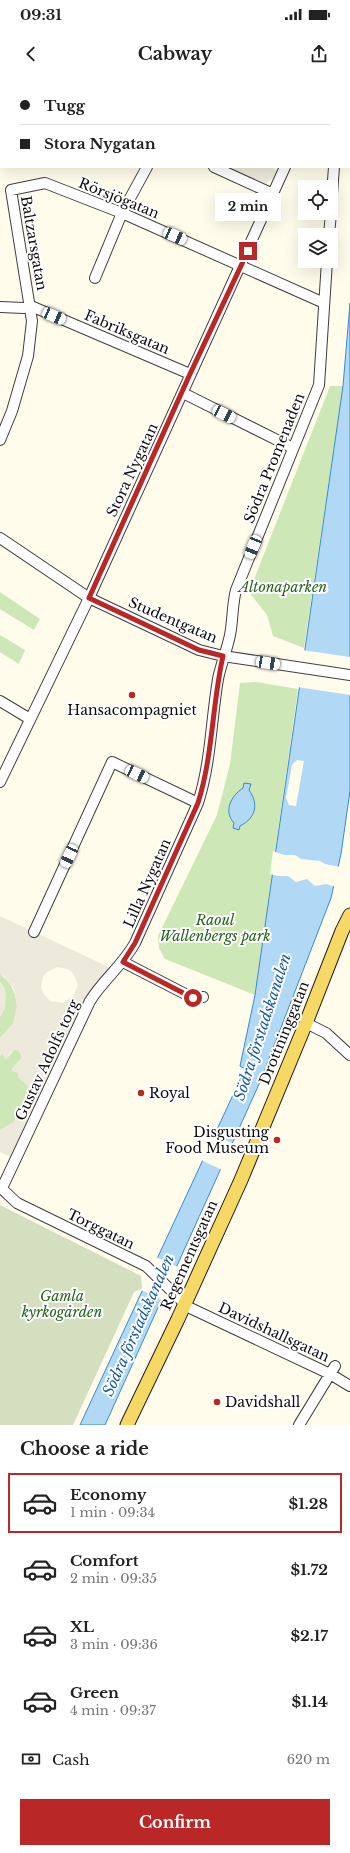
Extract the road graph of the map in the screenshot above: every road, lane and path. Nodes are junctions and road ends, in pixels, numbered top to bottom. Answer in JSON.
{"nodes":[{"id":1,"x":146,"y":168,"type":"edge"},
{"id":2,"x":216,"y":168,"type":"edge"},
{"id":3,"x":285,"y":168,"type":"edge"},
{"id":4,"x":334,"y":168,"type":"edge"},
{"id":5,"x":333,"y":180,"type":"edge"},
{"id":6,"x":11,"y":190,"type":"joint"},
{"id":7,"x":273,"y":194,"type":"junction"},
{"id":8,"x":122,"y":213,"type":"junction"},
{"id":9,"x":242,"y":265,"type":"junction"},
{"id":10,"x":326,"y":268,"type":"edge"},
{"id":11,"x":95,"y":278,"type":"dead end"},
{"id":12,"x":324,"y":303,"type":"junction"},
{"id":13,"x":31,"y":306,"type":"junction"},
{"id":14,"x":0,"y":307,"type":"edge"},
{"id":15,"x":190,"y":374,"type":"junction"},
{"id":16,"x":182,"y":392,"type":"junction"},
{"id":17,"x":0,"y":440,"type":"edge"},
{"id":18,"x":293,"y":448,"type":"junction"},
{"id":19,"x":0,"y":538,"type":"edge"},
{"id":20,"x":89,"y":598,"type":"junction"},
{"id":21,"x":223,"y":656,"type":"junction"},
{"id":22,"x":350,"y":675,"type":"edge"},
{"id":23,"x":0,"y":701,"type":"edge"},
{"id":24,"x":30,"y":719,"type":"junction"},
{"id":25,"x":0,"y":782,"type":"edge"},
{"id":26,"x":198,"y":803,"type":"junction"},
{"id":27,"x":350,"y":915,"type":"edge"},
{"id":28,"x":34,"y":932,"type":"dead end"},
{"id":29,"x":123,"y":962,"type":"junction"},
{"id":30,"x":115,"y":970,"type":"joint"},
{"id":31,"x":203,"y":997,"type":"dead end"},
{"id":32,"x":306,"y":1023,"type":"junction"},
{"id":33,"x":350,"y":1055,"type":"edge"},
{"id":34,"x":248,"y":1163,"type":"joint"},
{"id":35,"x":1,"y":1188,"type":"edge"},
{"id":36,"x":185,"y":1304,"type":"junction"},
{"id":37,"x":333,"y":1370,"type":"junction"},
{"id":38,"x":350,"y":1386,"type":"edge"},
{"id":39,"x":127,"y":1425,"type":"edge"},
{"id":40,"x":299,"y":1425,"type":"edge"}],
"edges":[{"from":1,"to":8,"type":"street"},
{"from":2,"to":7,"type":"street"},
{"from":3,"to":7,"type":"street","name":"Stora Nygatan"},
{"from":4,"to":5,"type":"street"},
{"from":6,"to":8,"type":"street","name":"Rörsjögatan"},
{"from":6,"to":13,"type":"street","name":"Baltzarsgatan"},
{"from":7,"to":9,"type":"street","name":"Stora Nygatan"},
{"from":8,"to":9,"type":"street","name":"Rörsjögatan"},
{"from":8,"to":11,"type":"street"},
{"from":9,"to":12,"type":"street","name":"Rörsjögatan"},
{"from":9,"to":15,"type":"street","name":"Stora Nygatan"},
{"from":10,"to":12,"type":"street","name":"Södra Promenaden"},
{"from":12,"to":18,"type":"street","name":"Södra Promenaden"},
{"from":13,"to":14,"type":"street"},
{"from":13,"to":15,"type":"street","name":"Fabriksgatan"},
{"from":13,"to":17,"type":"street","name":"Baltzarsgatan"},
{"from":15,"to":16,"type":"street","name":"Stora Nygatan"},
{"from":16,"to":18,"type":"street"},
{"from":16,"to":20,"type":"street","name":"Stora Nygatan"},
{"from":18,"to":21,"type":"street","name":"Södra Promenaden"},
{"from":19,"to":20,"type":"street","name":"Studentgatan"},
{"from":20,"to":21,"type":"street","name":"Studentgatan"},
{"from":20,"to":24,"type":"street","name":"Stora Nygatan"},
{"from":21,"to":22,"type":"street","name":"Studentgatan"},
{"from":21,"to":26,"type":"street","name":"Södra Promenaden"},
{"from":23,"to":24,"type":"street"},
{"from":24,"to":25,"type":"street","name":"Stora Nygatan"},
{"from":26,"to":28,"type":"street"},
{"from":26,"to":29,"type":"street","name":"Lilla Nygatan"},
{"from":27,"to":32,"type":"main road","name":"Drottninggatan"},
{"from":29,"to":30,"type":"street","name":"Lilla Nygatan"},
{"from":29,"to":31,"type":"street"},
{"from":30,"to":35,"type":"street","name":"Gustav Adolfs torg"},
{"from":32,"to":33,"type":"street"},
{"from":32,"to":34,"type":"main road","name":"Drottninggatan"},
{"from":34,"to":36,"type":"main road","name":"Regementsgatan"},
{"from":35,"to":36,"type":"street","name":"Torggatan"},
{"from":36,"to":37,"type":"street","name":"Davidshallsgatan"},
{"from":36,"to":39,"type":"main road","name":"Regementsgatan"},
{"from":37,"to":38,"type":"street","name":"Davidshallsgatan"},
{"from":37,"to":40,"type":"street"}]}
